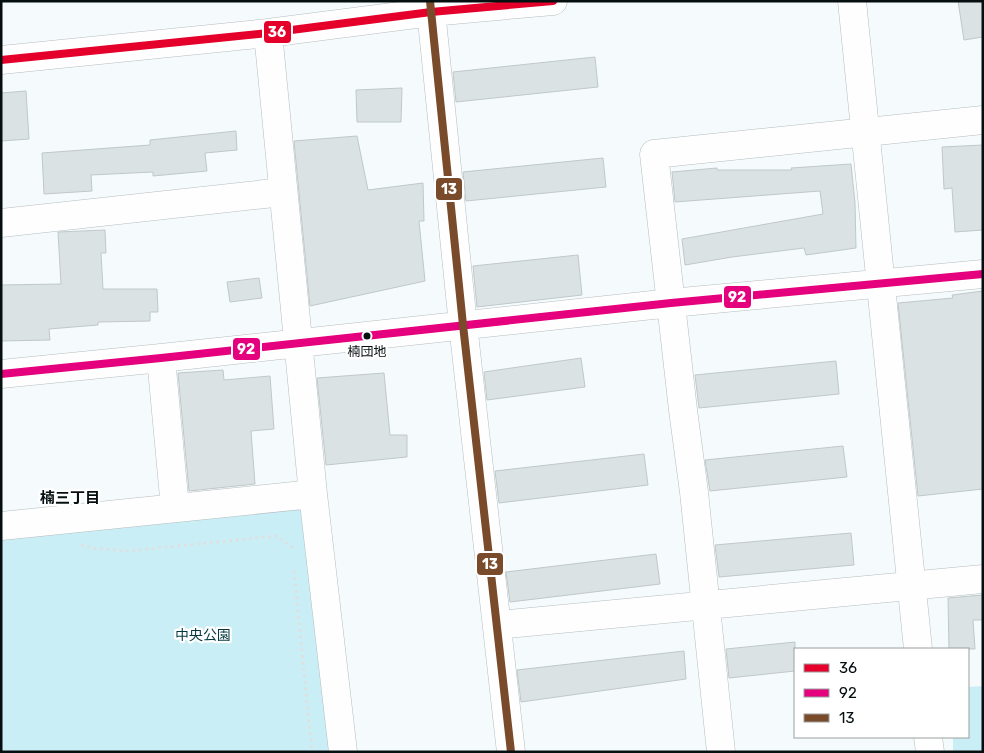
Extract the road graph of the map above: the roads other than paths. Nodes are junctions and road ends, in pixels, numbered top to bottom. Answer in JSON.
{"nodes":[{"id":1,"x":553,"y":1,"type":"edge"},
{"id":2,"x":852,"y":1,"type":"edge"},
{"id":3,"x":431,"y":6,"type":"edge"},
{"id":4,"x":268,"y":32,"type":"junction"},
{"id":5,"x":1,"y":60,"type":"edge"},
{"id":6,"x":983,"y":120,"type":"edge"},
{"id":7,"x":866,"y":132,"type":"junction"},
{"id":8,"x":284,"y":192,"type":"junction"},
{"id":9,"x":1,"y":223,"type":"edge"},
{"id":10,"x":983,"y":274,"type":"edge"},
{"id":11,"x":881,"y":284,"type":"junction"},
{"id":12,"x":671,"y":303,"type":"junction"},
{"id":13,"x":463,"y":325,"type":"junction"},
{"id":14,"x":298,"y":343,"type":"junction"},
{"id":15,"x":161,"y":358,"type":"junction"},
{"id":16,"x":1,"y":374,"type":"edge"},
{"id":17,"x":313,"y":494,"type":"junction"},
{"id":18,"x":175,"y":508,"type":"junction"},
{"id":19,"x":1,"y":526,"type":"edge"},
{"id":20,"x":983,"y":579,"type":"edge"},
{"id":21,"x":910,"y":586,"type":"junction"},
{"id":22,"x":705,"y":605,"type":"junction"},
{"id":23,"x":497,"y":625,"type":"junction"},
{"id":24,"x":918,"y":648,"type":"edge"},
{"id":25,"x":928,"y":738,"type":"edge"},
{"id":26,"x":343,"y":752,"type":"edge"},
{"id":27,"x":512,"y":752,"type":"edge"},
{"id":28,"x":720,"y":752,"type":"edge"},
{"id":29,"x":930,"y":752,"type":"edge"}],
"edges":[{"from":1,"to":3,"type":"street"},
{"from":2,"to":7,"type":"street"},
{"from":3,"to":4,"type":"street"},
{"from":3,"to":13,"type":"street"},
{"from":4,"to":5,"type":"street"},
{"from":4,"to":8,"type":"street"},
{"from":6,"to":7,"type":"street"},
{"from":7,"to":11,"type":"street"},
{"from":7,"to":12,"type":"street"},
{"from":8,"to":9,"type":"street"},
{"from":8,"to":14,"type":"street"},
{"from":10,"to":11,"type":"street"},
{"from":11,"to":12,"type":"street"},
{"from":11,"to":21,"type":"street"},
{"from":12,"to":13,"type":"street"},
{"from":12,"to":22,"type":"street"},
{"from":13,"to":14,"type":"street"},
{"from":13,"to":23,"type":"street"},
{"from":14,"to":15,"type":"street"},
{"from":14,"to":17,"type":"street"},
{"from":15,"to":16,"type":"street"},
{"from":15,"to":18,"type":"street"},
{"from":17,"to":18,"type":"street"},
{"from":17,"to":26,"type":"street"},
{"from":18,"to":19,"type":"street"},
{"from":20,"to":21,"type":"street"},
{"from":21,"to":22,"type":"street"},
{"from":21,"to":24,"type":"street"},
{"from":22,"to":23,"type":"street"},
{"from":22,"to":28,"type":"street"},
{"from":23,"to":27,"type":"street"},
{"from":25,"to":29,"type":"street"}]}
